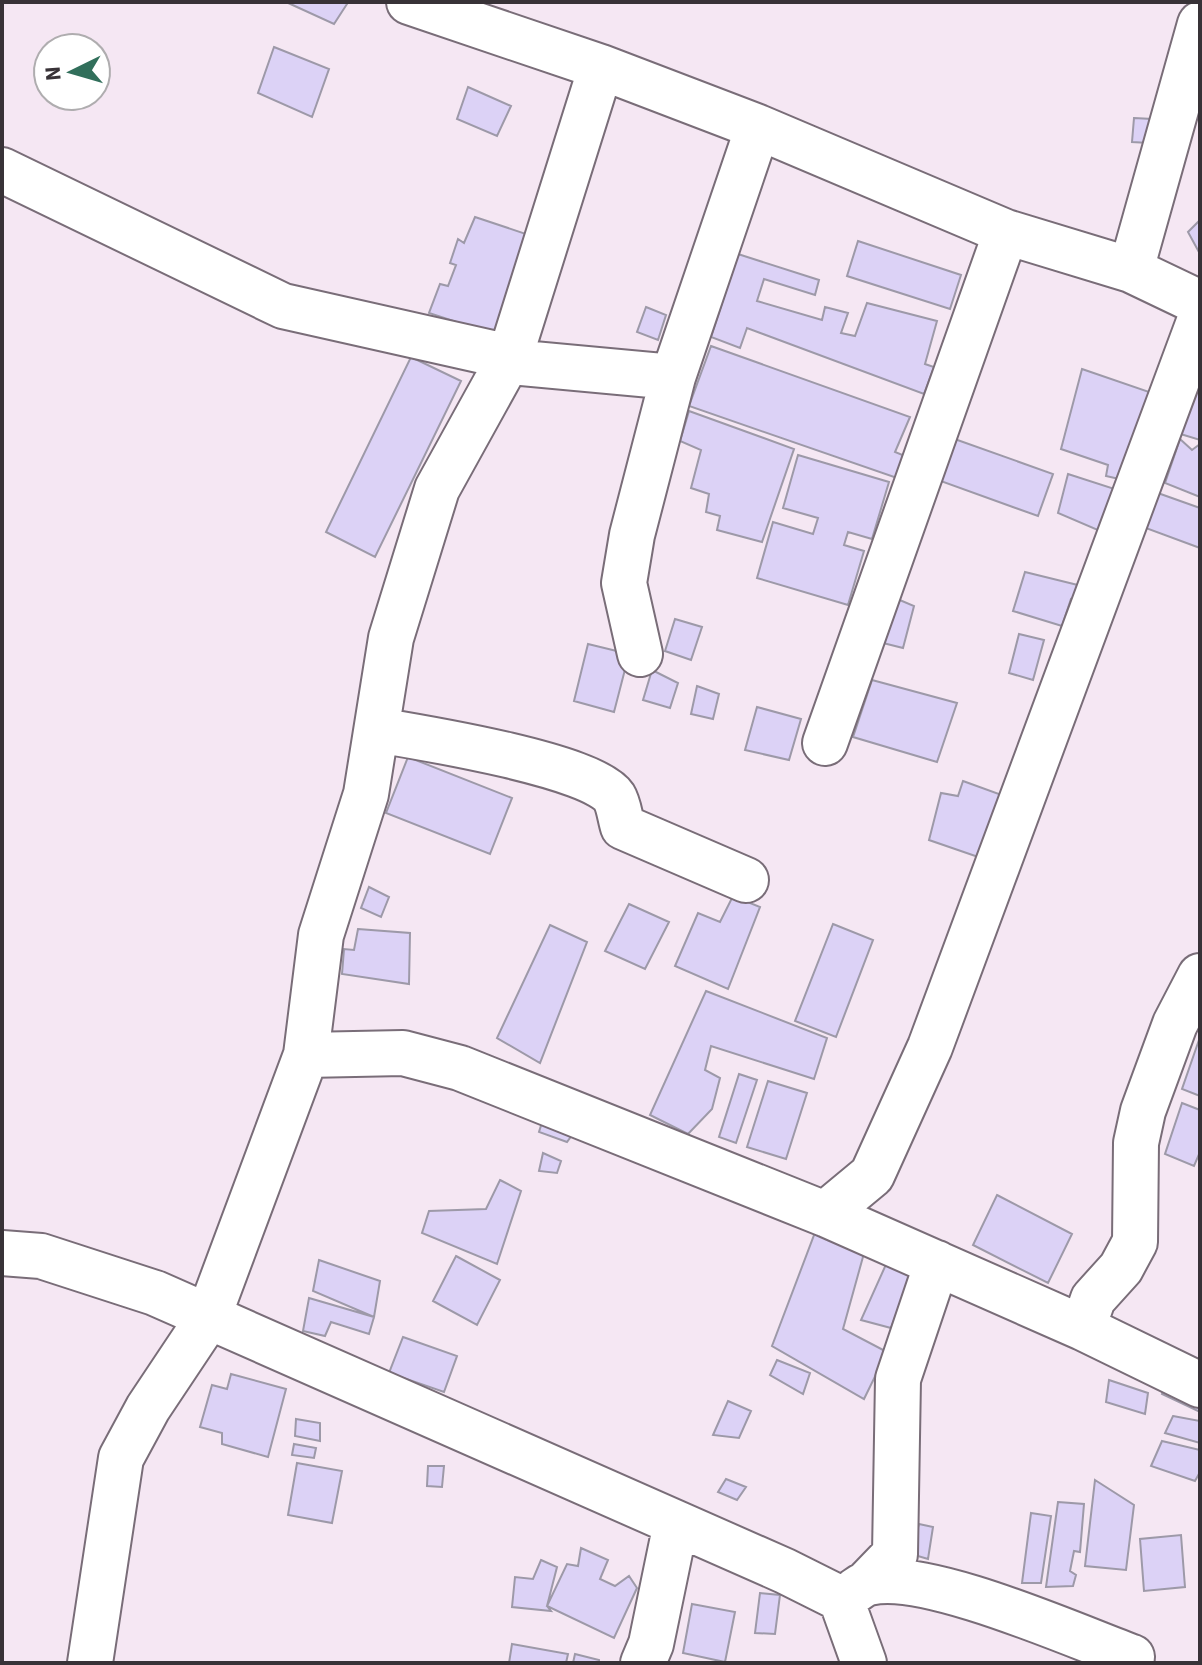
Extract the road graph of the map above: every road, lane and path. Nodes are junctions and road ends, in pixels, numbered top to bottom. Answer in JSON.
{"nodes":[{"id":1,"x":409,"y":2,"type":"edge"},
{"id":2,"x":1200,"y":24,"type":"edge"},
{"id":3,"x":601,"y":67,"type":"junction"},
{"id":4,"x":758,"y":127,"type":"junction"},
{"id":5,"x":2,"y":170,"type":"edge"},
{"id":6,"x":1006,"y":232,"type":"junction"},
{"id":7,"x":1131,"y":270,"type":"junction"},
{"id":8,"x":1200,"y":303,"type":"edge"},
{"id":9,"x":1200,"y":319,"type":"edge"},
{"id":10,"x":510,"y":357,"type":"junction"},
{"id":11,"x":673,"y":377,"type":"junction"},
{"id":12,"x":640,"y":654,"type":"dead end"},
{"id":13,"x":377,"y":730,"type":"junction"},
{"id":14,"x":825,"y":743,"type":"dead end"},
{"id":15,"x":746,"y":880,"type":"dead end"},
{"id":16,"x":1200,"y":976,"type":"edge"},
{"id":17,"x":306,"y":1055,"type":"junction"},
{"id":18,"x":825,"y":1214,"type":"junction"},
{"id":19,"x":2,"y":1253,"type":"edge"},
{"id":20,"x":937,"y":1263,"type":"junction"},
{"id":21,"x":208,"y":1318,"type":"junction"},
{"id":22,"x":1083,"y":1328,"type":"junction"},
{"id":23,"x":1200,"y":1385,"type":"edge"},
{"id":24,"x":676,"y":1523,"type":"junction"},
{"id":25,"x":854,"y":1591,"type":"junction"},
{"id":26,"x":1132,"y":1657,"type":"dead end"},
{"id":27,"x":90,"y":1663,"type":"edge"},
{"id":28,"x":643,"y":1663,"type":"edge"},
{"id":29,"x":864,"y":1663,"type":"edge"}],
"edges":[{"from":1,"to":3,"type":"street"},
{"from":2,"to":7,"type":"street"},
{"from":3,"to":4,"type":"street"},
{"from":3,"to":10,"type":"street"},
{"from":4,"to":6,"type":"street"},
{"from":4,"to":11,"type":"street"},
{"from":5,"to":10,"type":"street"},
{"from":6,"to":7,"type":"street"},
{"from":6,"to":14,"type":"street"},
{"from":7,"to":8,"type":"street"},
{"from":9,"to":18,"type":"street"},
{"from":10,"to":11,"type":"street"},
{"from":10,"to":13,"type":"street"},
{"from":11,"to":12,"type":"street"},
{"from":13,"to":15,"type":"street"},
{"from":13,"to":17,"type":"street"},
{"from":16,"to":22,"type":"street"},
{"from":17,"to":18,"type":"street"},
{"from":17,"to":21,"type":"street"},
{"from":18,"to":20,"type":"street"},
{"from":19,"to":21,"type":"street"},
{"from":20,"to":22,"type":"street"},
{"from":20,"to":25,"type":"street"},
{"from":21,"to":24,"type":"street"},
{"from":21,"to":27,"type":"street"},
{"from":22,"to":23,"type":"street"},
{"from":24,"to":25,"type":"street"},
{"from":24,"to":28,"type":"street"},
{"from":25,"to":26,"type":"street"},
{"from":25,"to":29,"type":"street"}]}
